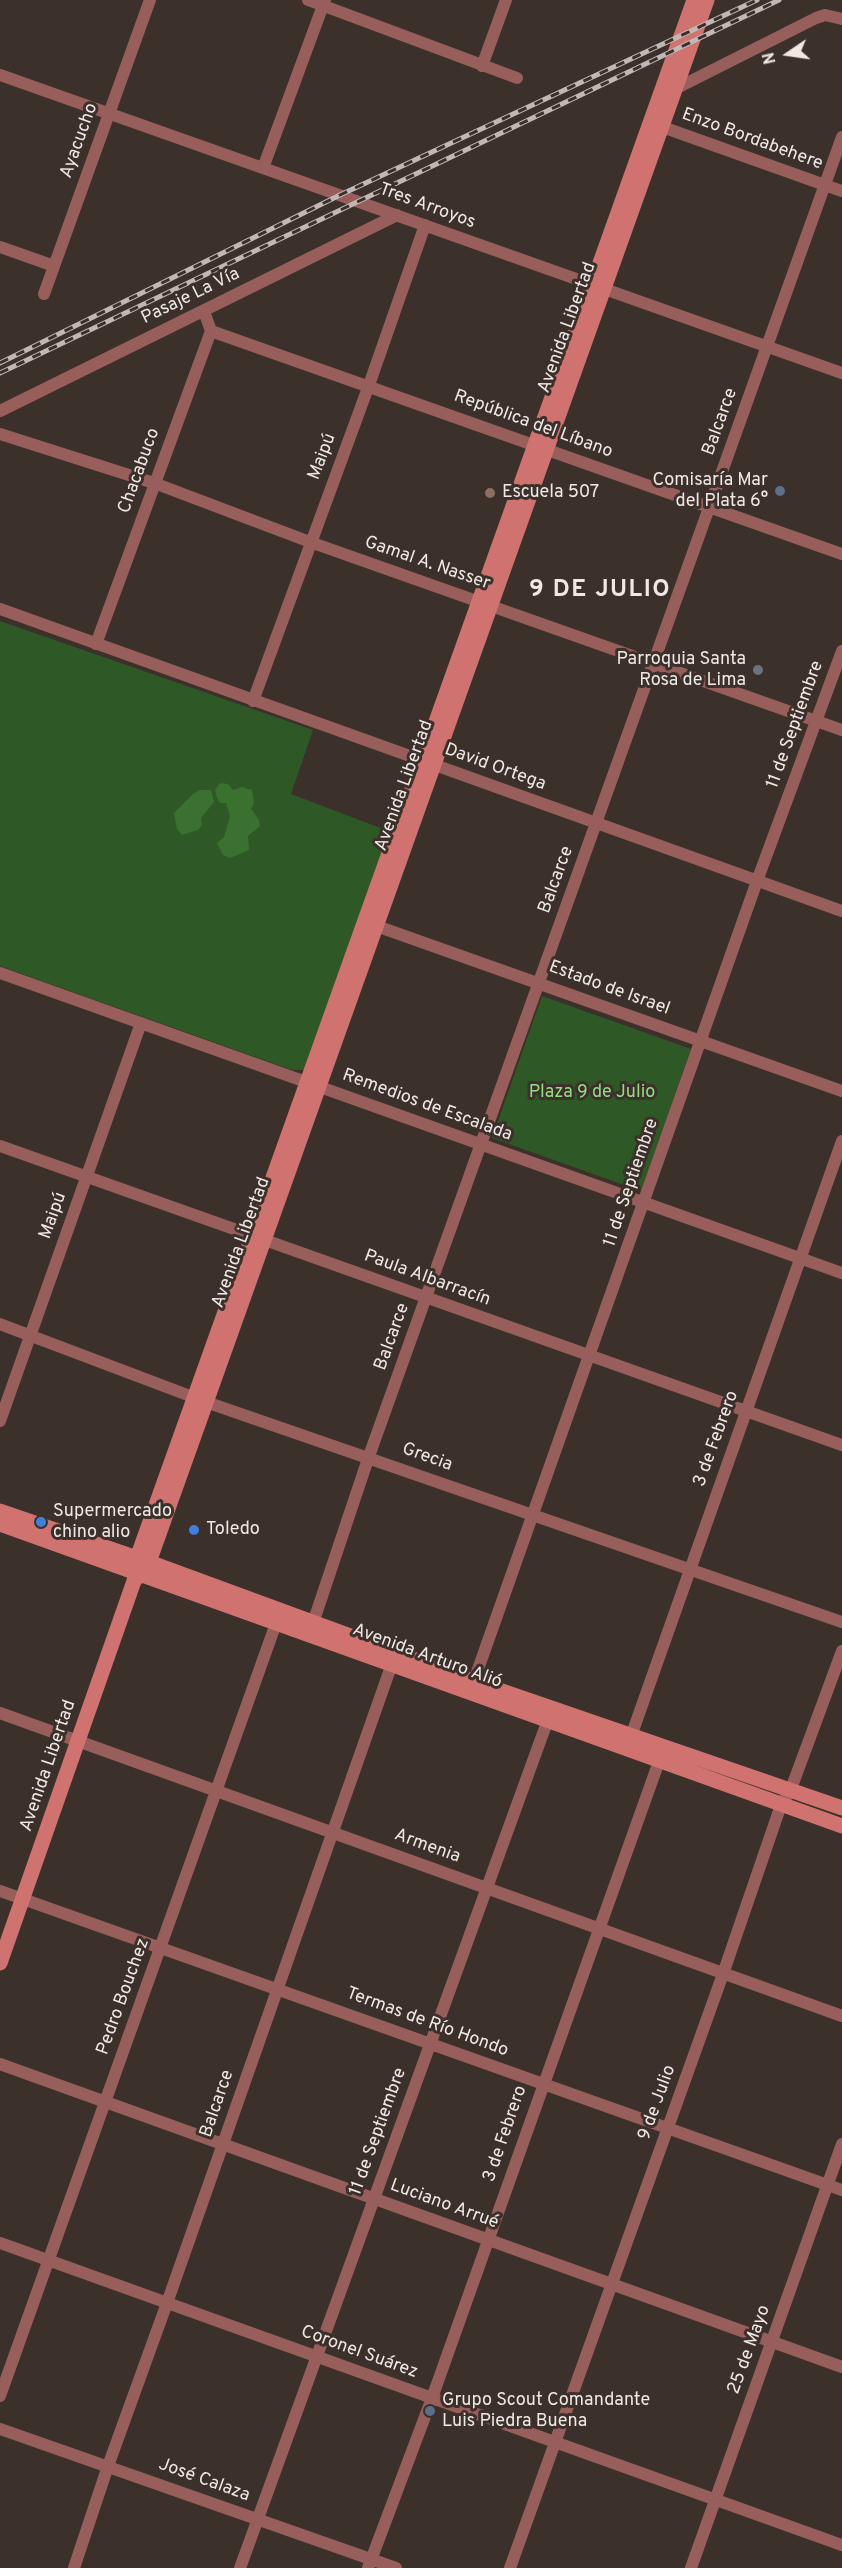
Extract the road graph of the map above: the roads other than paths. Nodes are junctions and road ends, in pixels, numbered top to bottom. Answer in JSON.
{"nodes":[{"id":1,"x":150,"y":0,"type":"edge"},
{"id":2,"x":308,"y":0,"type":"edge"},
{"id":3,"x":506,"y":0,"type":"edge"},
{"id":4,"x":694,"y":0,"type":"edge"},
{"id":5,"x":707,"y":0,"type":"edge"},
{"id":6,"x":324,"y":3,"type":"edge"},
{"id":7,"x":842,"y":19,"type":"edge"},
{"id":8,"x":483,"y":66,"type":"junction"},
{"id":9,"x":0,"y":75,"type":"edge"},
{"id":10,"x":517,"y":78,"type":"dead end"},
{"id":11,"x":673,"y":90,"type":"junction"},
{"id":12,"x":109,"y":114,"type":"junction"},
{"id":13,"x":655,"y":124,"type":"junction"},
{"id":14,"x":842,"y":137,"type":"edge"},
{"id":15,"x":263,"y":168,"type":"junction"},
{"id":16,"x":825,"y":185,"type":"junction"},
{"id":17,"x":842,"y":191,"type":"edge"},
{"id":18,"x":398,"y":215,"type":"junction"},
{"id":19,"x":424,"y":225,"type":"junction"},
{"id":20,"x":0,"y":247,"type":"edge"},
{"id":21,"x":54,"y":266,"type":"junction"},
{"id":22,"x":597,"y":286,"type":"junction"},
{"id":23,"x":44,"y":294,"type":"dead end"},
{"id":24,"x":204,"y":311,"type":"junction"},
{"id":25,"x":211,"y":331,"type":"junction"},
{"id":26,"x":767,"y":346,"type":"junction"},
{"id":27,"x":842,"y":373,"type":"edge"},
{"id":28,"x":369,"y":385,"type":"junction"},
{"id":29,"x":0,"y":411,"type":"edge"},
{"id":30,"x":0,"y":434,"type":"edge"},
{"id":31,"x":540,"y":448,"type":"junction"},
{"id":32,"x":154,"y":483,"type":"junction"},
{"id":33,"x":709,"y":507,"type":"junction"},
{"id":34,"x":310,"y":542,"type":"junction"},
{"id":35,"x":842,"y":554,"type":"edge"},
{"id":36,"x":484,"y":602,"type":"junction"},
{"id":37,"x":0,"y":609,"type":"edge"},
{"id":38,"x":96,"y":644,"type":"junction"},
{"id":39,"x":842,"y":651,"type":"edge"},
{"id":40,"x":654,"y":663,"type":"junction"},
{"id":41,"x":253,"y":700,"type":"junction"},
{"id":42,"x":817,"y":722,"type":"junction"},
{"id":43,"x":842,"y":730,"type":"edge"},
{"id":44,"x":427,"y":763,"type":"junction"},
{"id":45,"x":596,"y":823,"type":"junction"},
{"id":46,"x":757,"y":881,"type":"junction"},
{"id":47,"x":842,"y":911,"type":"edge"},
{"id":48,"x":370,"y":923,"type":"junction"},
{"id":49,"x":0,"y":973,"type":"edge"},
{"id":50,"x":539,"y":983,"type":"junction"},
{"id":51,"x":141,"y":1023,"type":"junction"},
{"id":52,"x":700,"y":1041,"type":"junction"},
{"id":53,"x":313,"y":1084,"type":"junction"},
{"id":54,"x":842,"y":1091,"type":"edge"},
{"id":55,"x":842,"y":1141,"type":"edge"},
{"id":56,"x":481,"y":1144,"type":"junction"},
{"id":57,"x":0,"y":1146,"type":"edge"},
{"id":58,"x":87,"y":1177,"type":"junction"},
{"id":59,"x":645,"y":1203,"type":"junction"},
{"id":60,"x":258,"y":1238,"type":"junction"},
{"id":61,"x":800,"y":1258,"type":"junction"},
{"id":62,"x":842,"y":1273,"type":"edge"},
{"id":63,"x":426,"y":1298,"type":"junction"},
{"id":64,"x":0,"y":1324,"type":"edge"},
{"id":65,"x":30,"y":1335,"type":"junction"},
{"id":66,"x":590,"y":1357,"type":"junction"},
{"id":67,"x":200,"y":1400,"type":"junction"},
{"id":68,"x":746,"y":1411,"type":"junction"},
{"id":69,"x":0,"y":1420,"type":"edge"},
{"id":70,"x":842,"y":1445,"type":"edge"},
{"id":71,"x":369,"y":1456,"type":"junction"},
{"id":72,"x":0,"y":1510,"type":"edge"},
{"id":73,"x":533,"y":1515,"type":"junction"},
{"id":74,"x":0,"y":1524,"type":"edge"},
{"id":75,"x":690,"y":1569,"type":"junction"},
{"id":76,"x":139,"y":1570,"type":"junction"},
{"id":77,"x":278,"y":1617,"type":"junction"},
{"id":78,"x":842,"y":1622,"type":"edge"},
{"id":79,"x":311,"y":1629,"type":"junction"},
{"id":80,"x":842,"y":1651,"type":"edge"},
{"id":81,"x":393,"y":1658,"type":"junction"},
{"id":82,"x":472,"y":1687,"type":"junction"},
{"id":83,"x":0,"y":1713,"type":"edge"},
{"id":84,"x":550,"y":1714,"type":"junction"},
{"id":85,"x":631,"y":1735,"type":"junction"},
{"id":86,"x":79,"y":1741,"type":"junction"},
{"id":87,"x":664,"y":1746,"type":"junction"},
{"id":88,"x":626,"y":1750,"type":"junction"},
{"id":89,"x":658,"y":1761,"type":"junction"},
{"id":90,"x":791,"y":1789,"type":"junction"},
{"id":91,"x":216,"y":1791,"type":"junction"},
{"id":92,"x":781,"y":1805,"type":"junction"},
{"id":93,"x":842,"y":1808,"type":"edge"},
{"id":94,"x":842,"y":1826,"type":"edge"},
{"id":95,"x":332,"y":1832,"type":"junction"},
{"id":96,"x":487,"y":1888,"type":"junction"},
{"id":97,"x":0,"y":1891,"type":"edge"},
{"id":98,"x":23,"y":1899,"type":"junction"},
{"id":99,"x":598,"y":1928,"type":"junction"},
{"id":100,"x":160,"y":1948,"type":"junction"},
{"id":101,"x":0,"y":1963,"type":"edge"},
{"id":102,"x":723,"y":1974,"type":"junction"},
{"id":103,"x":277,"y":1989,"type":"junction"},
{"id":104,"x":842,"y":2016,"type":"edge"},
{"id":105,"x":430,"y":2044,"type":"junction"},
{"id":106,"x":0,"y":2064,"type":"edge"},
{"id":107,"x":543,"y":2084,"type":"junction"},
{"id":108,"x":105,"y":2102,"type":"junction"},
{"id":109,"x":668,"y":2128,"type":"junction"},
{"id":110,"x":842,"y":2144,"type":"edge"},
{"id":111,"x":222,"y":2145,"type":"junction"},
{"id":112,"x":828,"y":2185,"type":"junction"},
{"id":113,"x":842,"y":2190,"type":"edge"},
{"id":114,"x":374,"y":2199,"type":"junction"},
{"id":115,"x":488,"y":2240,"type":"junction"},
{"id":116,"x":0,"y":2243,"type":"edge"},
{"id":117,"x":49,"y":2261,"type":"junction"},
{"id":118,"x":612,"y":2285,"type":"junction"},
{"id":119,"x":167,"y":2303,"type":"junction"},
{"id":120,"x":772,"y":2342,"type":"junction"},
{"id":121,"x":316,"y":2357,"type":"junction"},
{"id":122,"x":842,"y":2367,"type":"edge"},
{"id":123,"x":0,"y":2396,"type":"edge"},
{"id":124,"x":432,"y":2398,"type":"junction"},
{"id":125,"x":0,"y":2429,"type":"edge"},
{"id":126,"x":555,"y":2442,"type":"junction"},
{"id":127,"x":108,"y":2466,"type":"junction"},
{"id":128,"x":715,"y":2499,"type":"junction"},
{"id":129,"x":257,"y":2520,"type":"junction"},
{"id":130,"x":842,"y":2545,"type":"edge"},
{"id":131,"x":370,"y":2564,"type":"edge"},
{"id":132,"x":74,"y":2568,"type":"edge"},
{"id":133,"x":240,"y":2568,"type":"edge"},
{"id":134,"x":396,"y":2568,"type":"edge"},
{"id":135,"x":510,"y":2568,"type":"edge"},
{"id":136,"x":691,"y":2568,"type":"edge"}],
"edges":[{"from":1,"to":12,"type":"street","name":"Ayacucho"},
{"from":2,"to":6,"type":"street"},
{"from":3,"to":8,"type":"street"},
{"from":4,"to":13,"type":"main road","name":"Avenida Libertad"},
{"from":5,"to":11,"type":"main road","name":"Avenida Libertad"},
{"from":6,"to":8,"type":"street"},
{"from":6,"to":15,"type":"street"},
{"from":7,"to":11,"type":"street"},
{"from":8,"to":10,"type":"street"},
{"from":9,"to":12,"type":"street","name":"Tres Arroyos"},
{"from":11,"to":13,"type":"main road","name":"Avenida Libertad"},
{"from":12,"to":15,"type":"street","name":"Tres Arroyos"},
{"from":12,"to":21,"type":"street","name":"Ayacucho"},
{"from":13,"to":16,"type":"street","name":"Enzo Bordabehere"},
{"from":13,"to":22,"type":"main road","name":"Avenida Libertad"},
{"from":14,"to":16,"type":"street","name":"Balcarce"},
{"from":15,"to":18,"type":"street","name":"Tres Arroyos"},
{"from":16,"to":17,"type":"street","name":"Enzo Bordabehere"},
{"from":16,"to":26,"type":"street","name":"Balcarce"},
{"from":18,"to":19,"type":"street","name":"Tres Arroyos"},
{"from":18,"to":24,"type":"street","name":"Pasaje La Vía"},
{"from":19,"to":22,"type":"street","name":"Tres Arroyos"},
{"from":19,"to":28,"type":"street","name":"Maipú"},
{"from":20,"to":21,"type":"street"},
{"from":21,"to":23,"type":"street","name":"Ayacucho"},
{"from":22,"to":26,"type":"street","name":"Tres Arroyos"},
{"from":22,"to":31,"type":"main road","name":"Avenida Libertad"},
{"from":24,"to":25,"type":"street"},
{"from":24,"to":29,"type":"street","name":"Pasaje La Vía"},
{"from":25,"to":28,"type":"street","name":"República del Líbano"},
{"from":25,"to":32,"type":"street","name":"Chacabuco"},
{"from":26,"to":27,"type":"street","name":"Tres Arroyos"},
{"from":26,"to":33,"type":"street","name":"Balcarce"},
{"from":28,"to":31,"type":"street","name":"República del Líbano"},
{"from":28,"to":34,"type":"street","name":"Maipú"},
{"from":30,"to":32,"type":"street","name":"Gamal A. Nasser"},
{"from":31,"to":33,"type":"street","name":"República del Líbano"},
{"from":31,"to":36,"type":"main road","name":"Avenida Libertad"},
{"from":32,"to":34,"type":"street","name":"Gamal A. Nasser"},
{"from":32,"to":38,"type":"street","name":"Chacabuco"},
{"from":33,"to":35,"type":"street","name":"República del Líbano"},
{"from":33,"to":40,"type":"street","name":"Balcarce"},
{"from":34,"to":36,"type":"street","name":"Gamal A. Nasser"},
{"from":34,"to":41,"type":"street","name":"Maipú"},
{"from":36,"to":40,"type":"street","name":"Gamal A. Nasser"},
{"from":36,"to":44,"type":"main road","name":"Avenida Libertad"},
{"from":37,"to":38,"type":"street","name":"David Ortega"},
{"from":38,"to":41,"type":"street","name":"David Ortega"},
{"from":39,"to":42,"type":"street","name":"11 de Septiembre"},
{"from":40,"to":42,"type":"street","name":"Gamal A. Nasser"},
{"from":40,"to":45,"type":"street","name":"Balcarce"},
{"from":41,"to":44,"type":"street","name":"David Ortega"},
{"from":42,"to":43,"type":"street","name":"Gamal A. Nasser"},
{"from":42,"to":46,"type":"street","name":"11 de Septiembre"},
{"from":44,"to":45,"type":"street","name":"David Ortega"},
{"from":44,"to":48,"type":"main road","name":"Avenida Libertad"},
{"from":45,"to":46,"type":"street","name":"David Ortega"},
{"from":45,"to":50,"type":"street","name":"Balcarce"},
{"from":46,"to":47,"type":"street","name":"David Ortega"},
{"from":46,"to":52,"type":"street","name":"11 de Septiembre"},
{"from":48,"to":50,"type":"street","name":"Estado de Israel"},
{"from":48,"to":53,"type":"main road","name":"Avenida Libertad"},
{"from":49,"to":51,"type":"street","name":"Remedios de Escalada"},
{"from":50,"to":52,"type":"street","name":"Estado de Israel"},
{"from":50,"to":56,"type":"street","name":"Balcarce"},
{"from":51,"to":53,"type":"street","name":"Remedios de Escalada"},
{"from":51,"to":58,"type":"street","name":"Maipú"},
{"from":52,"to":54,"type":"street","name":"Estado de Israel"},
{"from":52,"to":59,"type":"street","name":"11 de Septiembre"},
{"from":53,"to":56,"type":"street","name":"Remedios de Escalada"},
{"from":53,"to":60,"type":"main road","name":"Avenida Libertad"},
{"from":55,"to":61,"type":"street","name":"3 de Febrero"},
{"from":56,"to":59,"type":"street","name":"Remedios de Escalada"},
{"from":56,"to":63,"type":"street","name":"Balcarce"},
{"from":57,"to":58,"type":"street","name":"Paula Albarracín"},
{"from":58,"to":60,"type":"street","name":"Paula Albarracín"},
{"from":58,"to":65,"type":"street","name":"Maipú"},
{"from":59,"to":61,"type":"street","name":"Remedios de Escalada"},
{"from":59,"to":66,"type":"street","name":"11 de Septiembre"},
{"from":60,"to":63,"type":"street","name":"Paula Albarracín"},
{"from":60,"to":67,"type":"main road","name":"Avenida Libertad"},
{"from":61,"to":62,"type":"street","name":"Remedios de Escalada"},
{"from":61,"to":68,"type":"street","name":"3 de Febrero"},
{"from":63,"to":66,"type":"street","name":"Paula Albarracín"},
{"from":63,"to":71,"type":"street","name":"Balcarce"},
{"from":64,"to":65,"type":"street","name":"Grecia"},
{"from":65,"to":67,"type":"street","name":"Grecia"},
{"from":65,"to":69,"type":"street","name":"Maipú"},
{"from":66,"to":68,"type":"street","name":"Paula Albarracín"},
{"from":66,"to":73,"type":"street","name":"11 de Septiembre"},
{"from":67,"to":71,"type":"street","name":"Grecia"},
{"from":67,"to":76,"type":"main road","name":"Avenida Libertad"},
{"from":68,"to":70,"type":"street","name":"Paula Albarracín"},
{"from":68,"to":75,"type":"street","name":"3 de Febrero"},
{"from":71,"to":73,"type":"street","name":"Grecia"},
{"from":71,"to":79,"type":"street","name":"Balcarce"},
{"from":72,"to":76,"type":"main road","name":"Avenida Arturo Alió"},
{"from":73,"to":75,"type":"street","name":"Grecia"},
{"from":73,"to":82,"type":"street","name":"11 de Septiembre"},
{"from":74,"to":76,"type":"main road","name":"Avenida Arturo Alió"},
{"from":75,"to":78,"type":"street","name":"Grecia"},
{"from":75,"to":85,"type":"street","name":"3 de Febrero"},
{"from":76,"to":77,"type":"main road","name":"Avenida Arturo Alió"},
{"from":76,"to":86,"type":"main road","name":"Avenida Libertad"},
{"from":77,"to":79,"type":"main road","name":"Avenida Arturo Alió"},
{"from":77,"to":91,"type":"street","name":"Pedro Bouchez"},
{"from":79,"to":81,"type":"main road","name":"Avenida Arturo Alió"},
{"from":80,"to":90,"type":"street","name":"9 de Julio"},
{"from":81,"to":82,"type":"main road","name":"Avenida Arturo Alió"},
{"from":81,"to":95,"type":"street","name":"Balcarce"},
{"from":82,"to":84,"type":"main road","name":"Avenida Arturo Alió"},
{"from":83,"to":86,"type":"street","name":"Armenia"},
{"from":84,"to":85,"type":"main road","name":"Avenida Arturo Alió"},
{"from":84,"to":88,"type":"main road","name":"Avenida Arturo Alió"},
{"from":84,"to":96,"type":"street","name":"11 de Septiembre"},
{"from":85,"to":87,"type":"main road","name":"Avenida Arturo Alió"},
{"from":85,"to":88,"type":"street","name":"3 de Febrero"},
{"from":86,"to":91,"type":"street","name":"Armenia"},
{"from":86,"to":98,"type":"main road","name":"Avenida Libertad"},
{"from":87,"to":89,"type":"street","name":"3 de Febrero"},
{"from":87,"to":90,"type":"main road","name":"Avenida Arturo Alió"},
{"from":88,"to":89,"type":"main road","name":"Avenida Arturo Alió"},
{"from":89,"to":92,"type":"main road","name":"Avenida Arturo Alió"},
{"from":89,"to":99,"type":"street","name":"3 de Febrero"},
{"from":90,"to":92,"type":"street","name":"9 de Julio"},
{"from":90,"to":93,"type":"main road","name":"Avenida Arturo Alió"},
{"from":91,"to":95,"type":"street","name":"Armenia"},
{"from":91,"to":100,"type":"street","name":"Pedro Bouchez"},
{"from":92,"to":94,"type":"main road","name":"Avenida Arturo Alió"},
{"from":92,"to":102,"type":"street","name":"9 de Julio"},
{"from":95,"to":96,"type":"street","name":"Armenia"},
{"from":95,"to":103,"type":"street","name":"Balcarce"},
{"from":96,"to":99,"type":"street","name":"Armenia"},
{"from":96,"to":105,"type":"street","name":"11 de Septiembre"},
{"from":97,"to":98,"type":"street","name":"Termas de Río Hondo"},
{"from":98,"to":100,"type":"street","name":"Termas de Río Hondo"},
{"from":98,"to":101,"type":"main road","name":"Avenida Libertad"},
{"from":99,"to":102,"type":"street","name":"Armenia"},
{"from":99,"to":107,"type":"street","name":"3 de Febrero"},
{"from":100,"to":103,"type":"street","name":"Termas de Río Hondo"},
{"from":100,"to":108,"type":"street","name":"Pedro Bouchez"},
{"from":102,"to":104,"type":"street","name":"Armenia"},
{"from":102,"to":109,"type":"street","name":"9 de Julio"},
{"from":103,"to":105,"type":"street","name":"Termas de Río Hondo"},
{"from":103,"to":111,"type":"street","name":"Balcarce"},
{"from":105,"to":107,"type":"street","name":"Termas de Río Hondo"},
{"from":105,"to":114,"type":"street","name":"11 de Septiembre"},
{"from":106,"to":108,"type":"street","name":"Luciano Arrué"},
{"from":107,"to":109,"type":"street","name":"Termas de Río Hondo"},
{"from":107,"to":115,"type":"street","name":"3 de Febrero"},
{"from":108,"to":111,"type":"street","name":"Luciano Arrué"},
{"from":108,"to":117,"type":"street","name":"Pedro Bouchez"},
{"from":109,"to":112,"type":"street","name":"Termas de Río Hondo"},
{"from":109,"to":118,"type":"street","name":"9 de Julio"},
{"from":110,"to":112,"type":"street","name":"25 de Mayo"},
{"from":111,"to":114,"type":"street","name":"Luciano Arrué"},
{"from":111,"to":119,"type":"street","name":"Balcarce"},
{"from":112,"to":113,"type":"street","name":"Termas de Río Hondo"},
{"from":112,"to":120,"type":"street","name":"25 de Mayo"},
{"from":114,"to":115,"type":"street","name":"Luciano Arrué"},
{"from":114,"to":121,"type":"street","name":"11 de Septiembre"},
{"from":115,"to":118,"type":"street","name":"Luciano Arrué"},
{"from":115,"to":124,"type":"street","name":"3 de Febrero"},
{"from":116,"to":117,"type":"street","name":"Coronel Suárez"},
{"from":117,"to":119,"type":"street","name":"Coronel Suárez"},
{"from":117,"to":123,"type":"street","name":"Pedro Bouchez"},
{"from":118,"to":120,"type":"street","name":"Luciano Arrué"},
{"from":118,"to":126,"type":"street","name":"9 de Julio"},
{"from":119,"to":121,"type":"street","name":"Coronel Suárez"},
{"from":119,"to":127,"type":"street","name":"Balcarce"},
{"from":120,"to":122,"type":"street","name":"Luciano Arrué"},
{"from":120,"to":128,"type":"street","name":"25 de Mayo"},
{"from":121,"to":124,"type":"street","name":"Coronel Suárez"},
{"from":121,"to":129,"type":"street","name":"11 de Septiembre"},
{"from":124,"to":126,"type":"street","name":"Coronel Suárez"},
{"from":124,"to":131,"type":"street","name":"3 de Febrero"},
{"from":125,"to":127,"type":"street","name":"José Calaza"},
{"from":126,"to":128,"type":"street","name":"Coronel Suárez"},
{"from":126,"to":135,"type":"street","name":"9 de Julio"},
{"from":127,"to":129,"type":"street","name":"José Calaza"},
{"from":127,"to":132,"type":"street","name":"Balcarce"},
{"from":128,"to":130,"type":"street","name":"Coronel Suárez"},
{"from":128,"to":136,"type":"street","name":"25 de Mayo"},
{"from":129,"to":131,"type":"street","name":"José Calaza"},
{"from":129,"to":133,"type":"street","name":"11 de Septiembre"},
{"from":131,"to":134,"type":"street","name":"José Calaza"}]}
